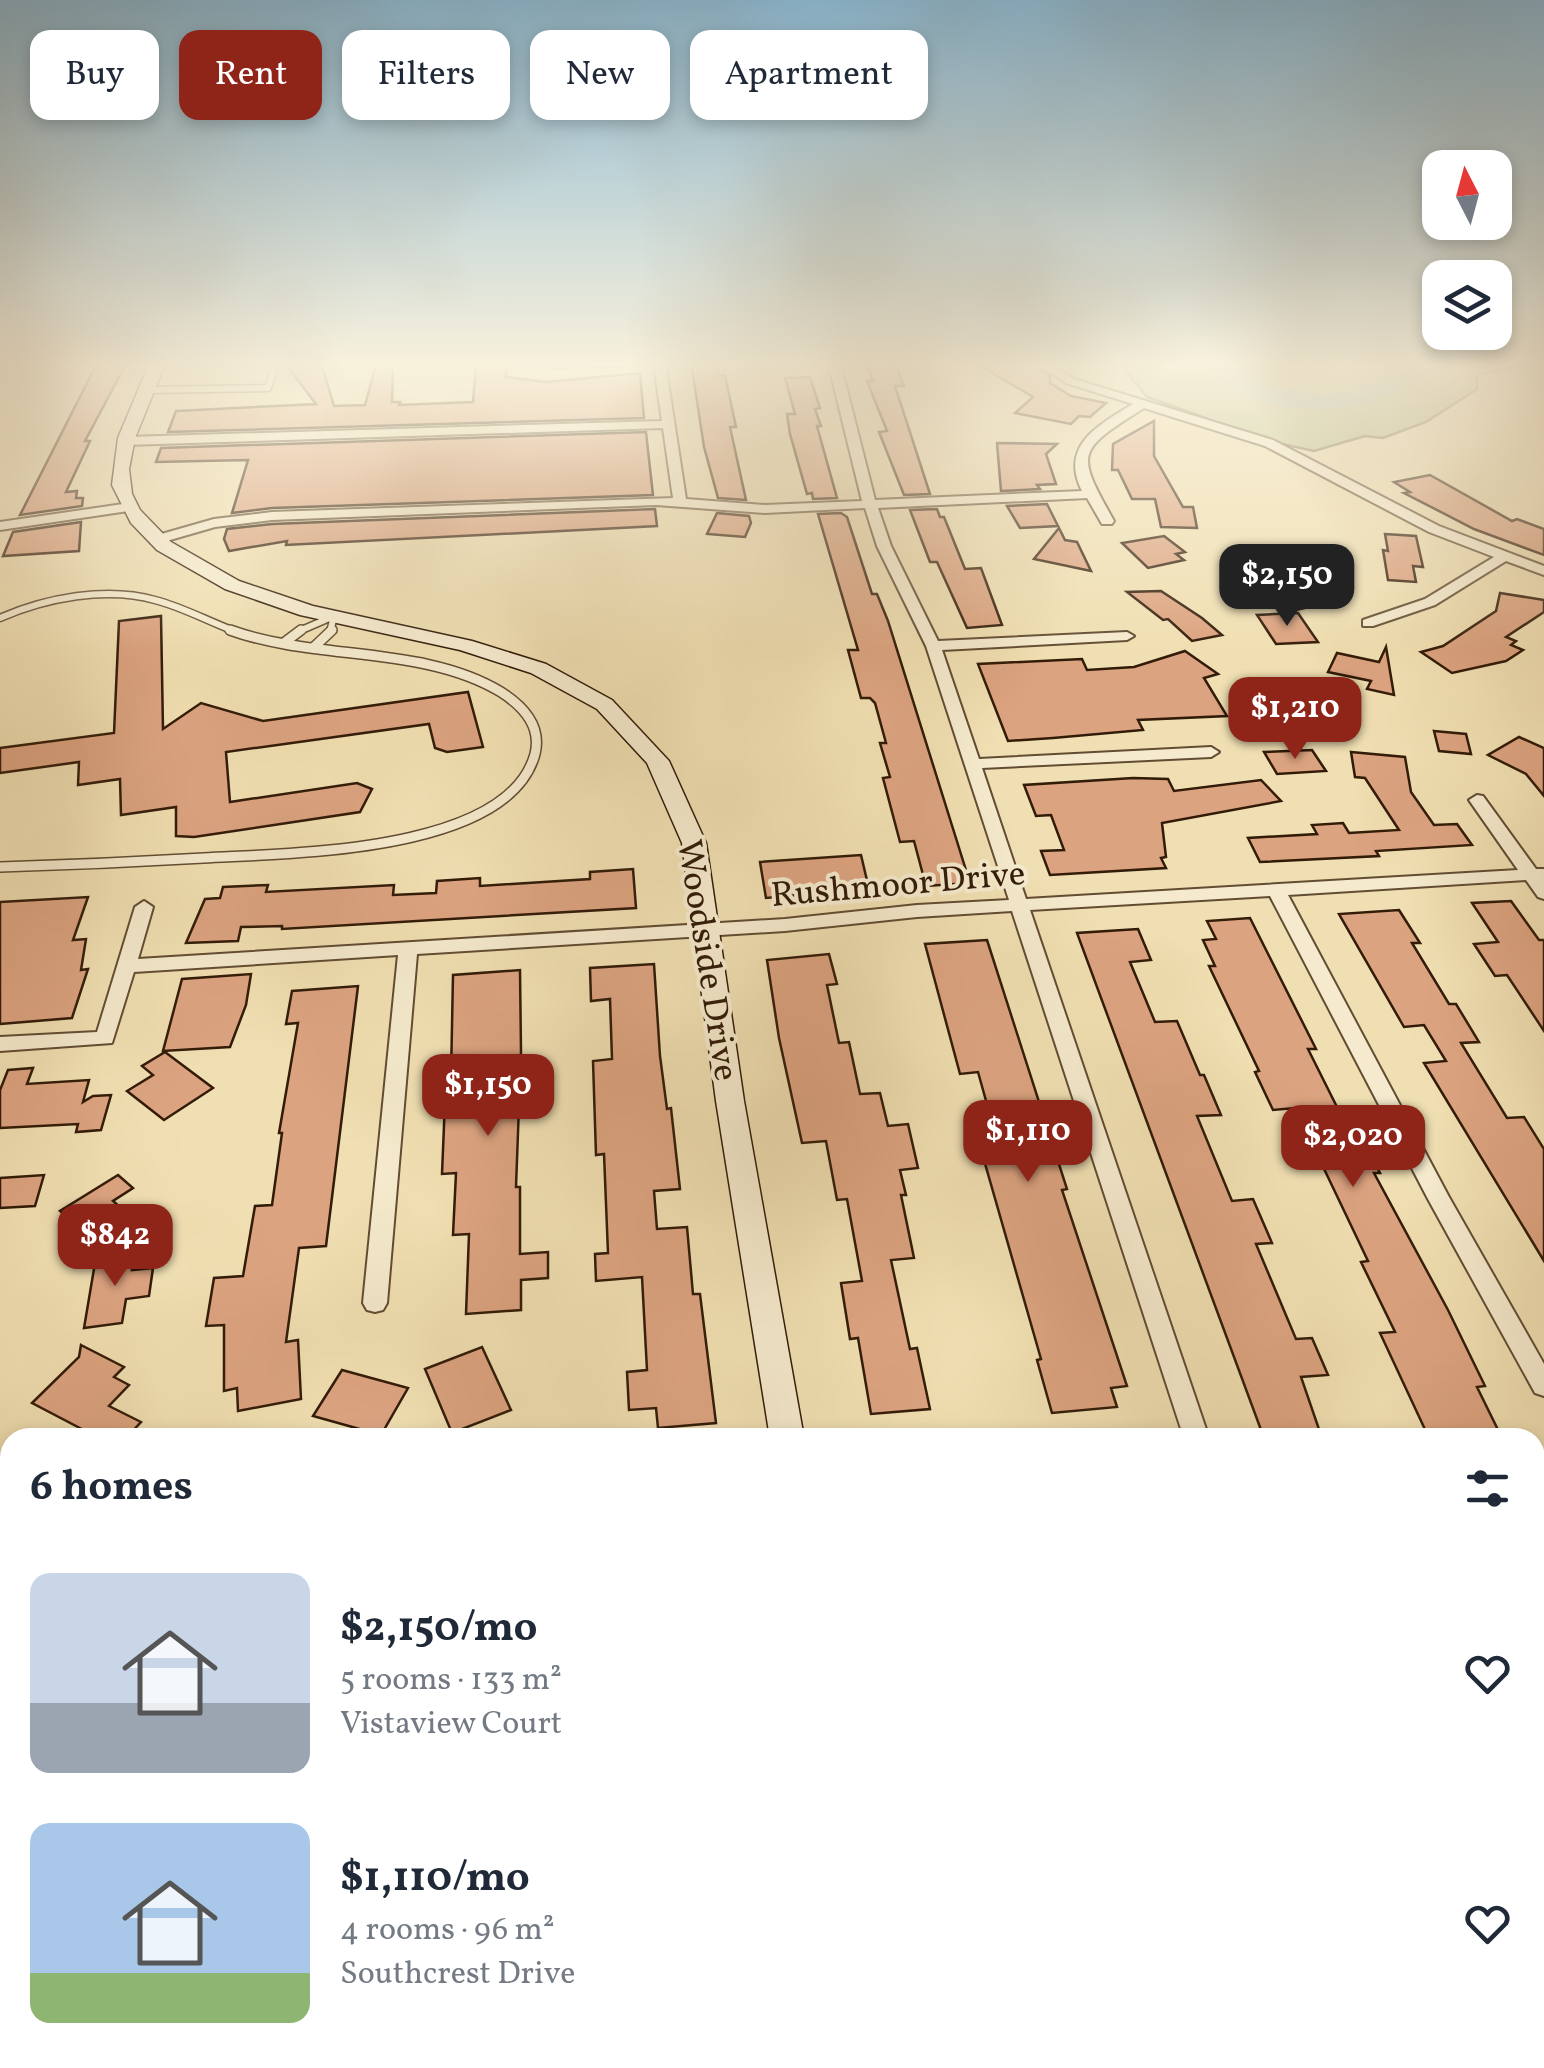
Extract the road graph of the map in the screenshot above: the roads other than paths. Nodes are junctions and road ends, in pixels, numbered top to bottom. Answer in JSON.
{"nodes":[{"id":1,"x":121,"y":459,"type":"edge"},
{"id":2,"x":673,"y":459,"type":"edge"},
{"id":3,"x":858,"y":459,"type":"edge"},
{"id":4,"x":1082,"y":459,"type":"edge"},
{"id":5,"x":1299,"y":459,"type":"edge"},
{"id":6,"x":1092,"y":494,"type":"junction"},
{"id":7,"x":680,"y":502,"type":"junction"},
{"id":8,"x":870,"y":504,"type":"junction"},
{"id":9,"x":130,"y":507,"type":"junction"},
{"id":10,"x":1108,"y":521,"type":"dead end"},
{"id":11,"x":0,"y":526,"type":"edge"},
{"id":12,"x":156,"y":540,"type":"junction"},
{"id":13,"x":1502,"y":558,"type":"junction"},
{"id":14,"x":1544,"y":571,"type":"edge"},
{"id":15,"x":334,"y":616,"type":"junction"},
{"id":16,"x":0,"y":618,"type":"edge"},
{"id":17,"x":1368,"y":623,"type":"dead end"},
{"id":18,"x":1128,"y":636,"type":"dead end"},
{"id":19,"x":284,"y":642,"type":"junction"},
{"id":20,"x":933,"y":646,"type":"junction"},
{"id":21,"x":314,"y":648,"type":"junction"},
{"id":22,"x":1211,"y":752,"type":"dead end"},
{"id":23,"x":973,"y":764,"type":"junction"},
{"id":24,"x":1477,"y":800,"type":"dead end"},
{"id":25,"x":0,"y":867,"type":"edge"},
{"id":26,"x":1537,"y":874,"type":"edge"},
{"id":27,"x":1276,"y":888,"type":"junction"},
{"id":28,"x":1544,"y":893,"type":"edge"},
{"id":29,"x":1018,"y":906,"type":"junction"},
{"id":30,"x":144,"y":908,"type":"dead end"},
{"id":31,"x":704,"y":930,"type":"junction"},
{"id":32,"x":408,"y":950,"type":"junction"},
{"id":33,"x":128,"y":966,"type":"junction"},
{"id":34,"x":0,"y":1044,"type":"edge"},
{"id":35,"x":375,"y":1303,"type":"dead end"},
{"id":36,"x":1544,"y":1386,"type":"edge"},
{"id":37,"x":785,"y":1428,"type":"edge"},
{"id":38,"x":1194,"y":1428,"type":"edge"}],
"edges":[{"from":1,"to":9,"type":"street","name":"Woodside Drive"},
{"from":2,"to":7,"type":"street"},
{"from":3,"to":8,"type":"street"},
{"from":4,"to":6,"type":"street"},
{"from":5,"to":13,"type":"street"},
{"from":6,"to":8,"type":"street"},
{"from":6,"to":10,"type":"street"},
{"from":7,"to":8,"type":"street"},
{"from":7,"to":12,"type":"street"},
{"from":8,"to":20,"type":"street"},
{"from":9,"to":11,"type":"street"},
{"from":9,"to":12,"type":"street","name":"Woodside Drive"},
{"from":12,"to":15,"type":"street","name":"Woodside Drive"},
{"from":13,"to":14,"type":"street"},
{"from":13,"to":17,"type":"street"},
{"from":15,"to":19,"type":"lane"},
{"from":15,"to":21,"type":"lane"},
{"from":15,"to":31,"type":"street","name":"Woodside Drive"},
{"from":16,"to":19,"type":"lane"},
{"from":18,"to":20,"type":"street"},
{"from":19,"to":21,"type":"lane"},
{"from":20,"to":23,"type":"street"},
{"from":21,"to":25,"type":"lane"},
{"from":22,"to":23,"type":"street"},
{"from":23,"to":29,"type":"street"},
{"from":24,"to":26,"type":"street"},
{"from":26,"to":27,"type":"street","name":"Rushmoor Drive"},
{"from":26,"to":28,"type":"street"},
{"from":27,"to":29,"type":"street","name":"Rushmoor Drive"},
{"from":27,"to":36,"type":"street"},
{"from":29,"to":31,"type":"street","name":"Rushmoor Drive"},
{"from":29,"to":38,"type":"street"},
{"from":30,"to":33,"type":"street"},
{"from":31,"to":32,"type":"street","name":"Rushmoor Drive"},
{"from":31,"to":37,"type":"street","name":"Woodside Drive"},
{"from":32,"to":33,"type":"street","name":"Rushmoor Drive"},
{"from":32,"to":35,"type":"street"},
{"from":33,"to":34,"type":"street"}]}
